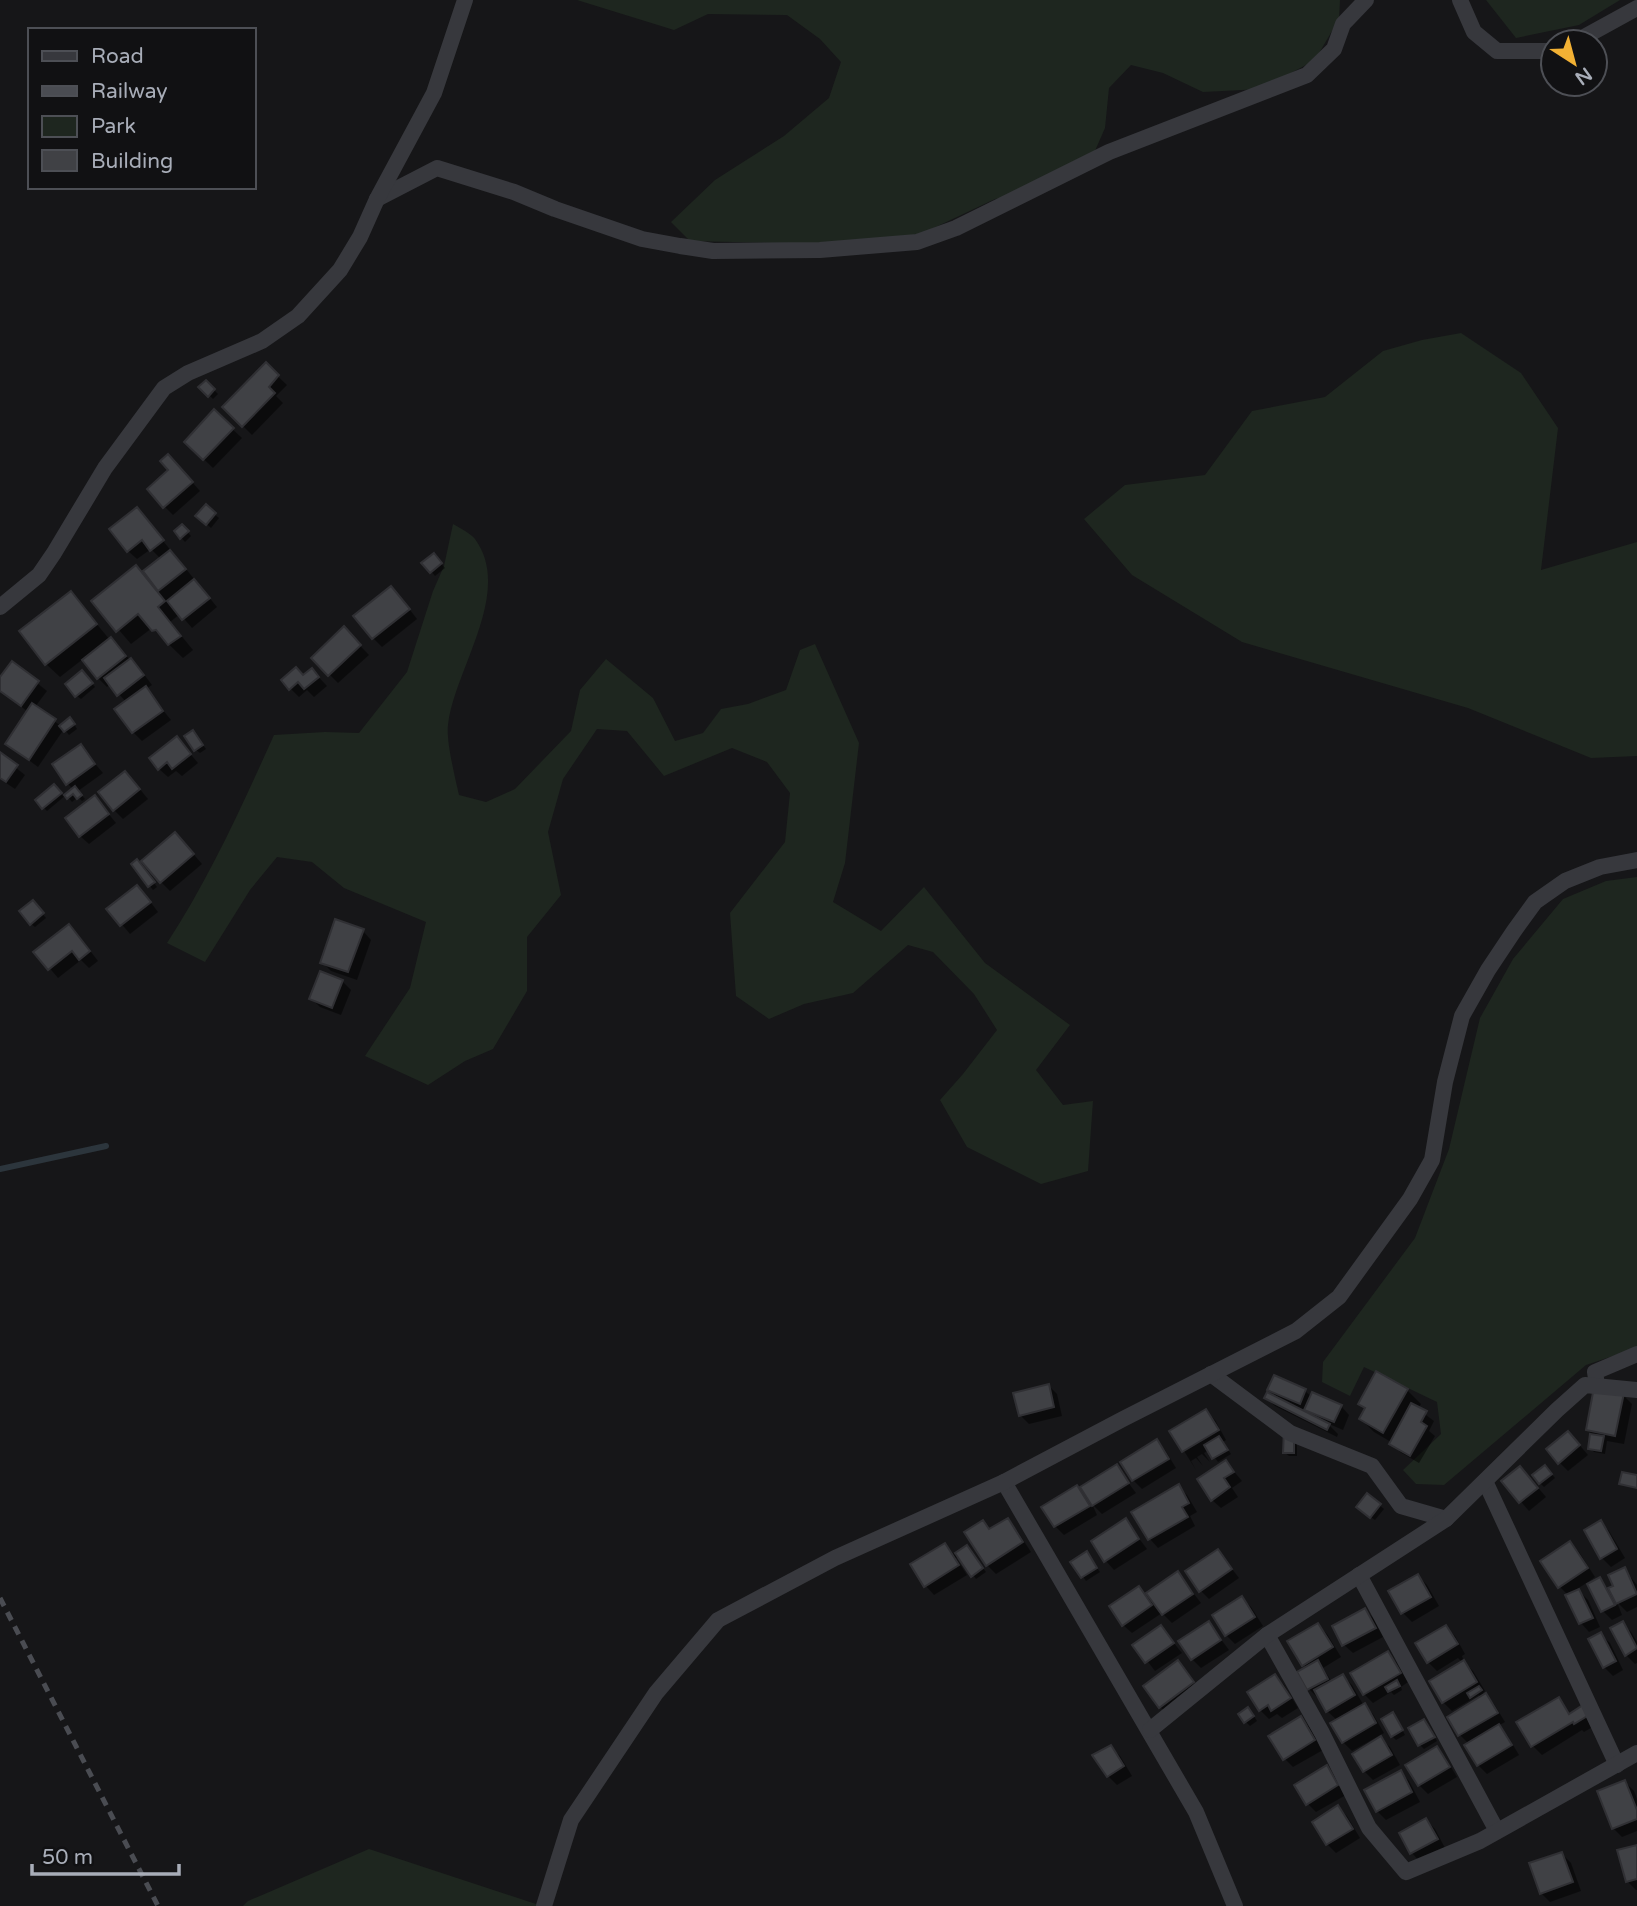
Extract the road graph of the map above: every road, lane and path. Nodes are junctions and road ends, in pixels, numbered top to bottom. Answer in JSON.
{"nodes":[{"id":1,"x":465,"y":0,"type":"edge"},
{"id":2,"x":1366,"y":0,"type":"edge"},
{"id":3,"x":1460,"y":0,"type":"edge"},
{"id":4,"x":1637,"y":8,"type":"edge"},
{"id":5,"x":1601,"y":28,"type":"edge"},
{"id":6,"x":1539,"y":51,"type":"edge"},
{"id":7,"x":377,"y":199,"type":"junction"},
{"id":8,"x":0,"y":607,"type":"edge"},
{"id":9,"x":1637,"y":860,"type":"edge"},
{"id":10,"x":1637,"y":1354,"type":"edge"},
{"id":11,"x":1211,"y":1374,"type":"junction"},
{"id":12,"x":1597,"y":1385,"type":"junction"},
{"id":13,"x":1637,"y":1390,"type":"edge"},
{"id":14,"x":1485,"y":1481,"type":"junction"},
{"id":15,"x":1004,"y":1482,"type":"junction"},
{"id":16,"x":1446,"y":1519,"type":"junction"},
{"id":17,"x":1359,"y":1575,"type":"junction"},
{"id":18,"x":1267,"y":1635,"type":"junction"},
{"id":19,"x":1150,"y":1730,"type":"junction"},
{"id":20,"x":1637,"y":1753,"type":"edge"},
{"id":21,"x":1617,"y":1765,"type":"junction"},
{"id":22,"x":1497,"y":1831,"type":"junction"},
{"id":23,"x":544,"y":1906,"type":"edge"},
{"id":24,"x":1235,"y":1906,"type":"edge"}],
"edges":[{"from":1,"to":7,"type":"street"},
{"from":2,"to":7,"type":"street"},
{"from":3,"to":6,"type":"street"},
{"from":4,"to":5,"type":"street"},
{"from":7,"to":8,"type":"street"},
{"from":9,"to":11,"type":"street"},
{"from":10,"to":12,"type":"street"},
{"from":11,"to":15,"type":"street"},
{"from":11,"to":16,"type":"street"},
{"from":12,"to":13,"type":"street"},
{"from":12,"to":14,"type":"street"},
{"from":14,"to":16,"type":"street"},
{"from":14,"to":21,"type":"street"},
{"from":15,"to":19,"type":"street"},
{"from":15,"to":23,"type":"street"},
{"from":16,"to":17,"type":"street"},
{"from":17,"to":18,"type":"street"},
{"from":17,"to":22,"type":"street"},
{"from":18,"to":19,"type":"street"},
{"from":18,"to":22,"type":"street"},
{"from":19,"to":24,"type":"street"},
{"from":20,"to":21,"type":"street"},
{"from":21,"to":22,"type":"street"}]}
